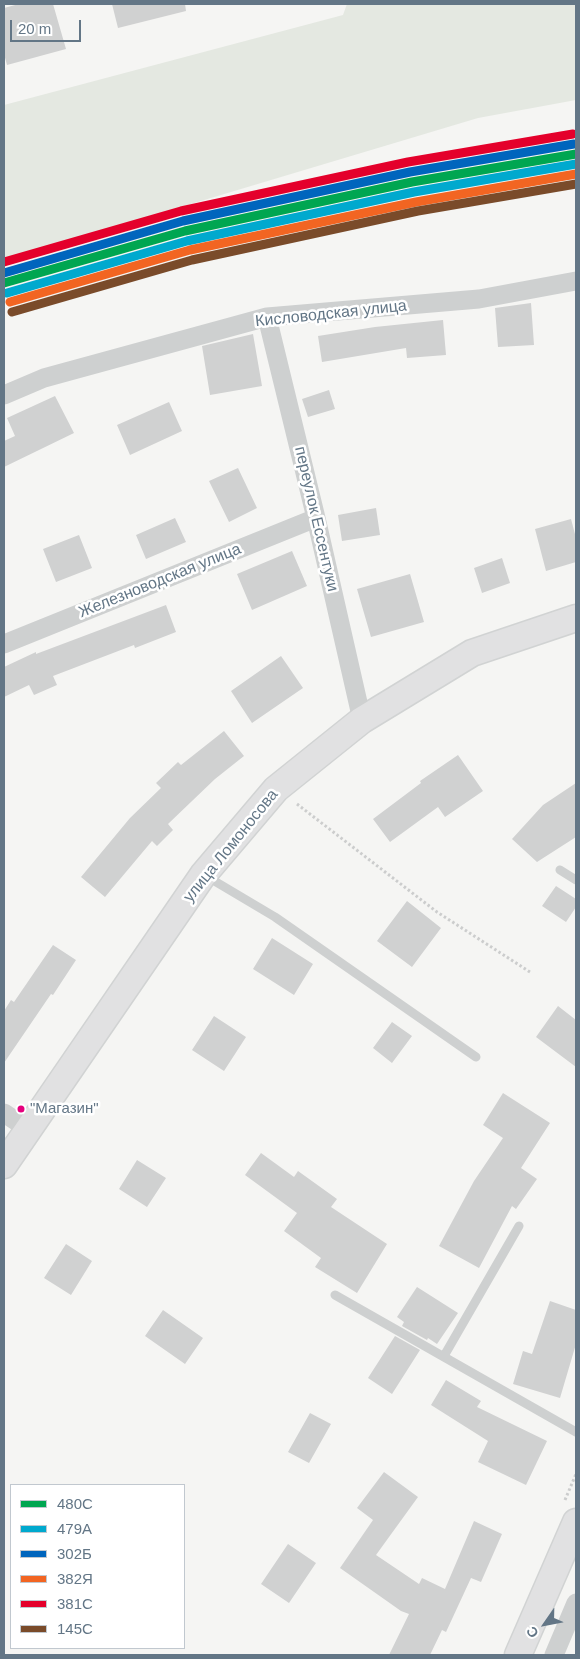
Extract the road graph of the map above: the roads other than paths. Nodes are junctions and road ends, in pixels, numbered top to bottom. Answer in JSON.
{"nodes":[{"id":1,"x":576,"y":281,"type":"edge"},
{"id":2,"x":267,"y":318,"type":"junction"},
{"id":3,"x":4,"y":395,"type":"edge"},
{"id":4,"x":316,"y":518,"type":"junction"},
{"id":5,"x":576,"y":618,"type":"edge"},
{"id":6,"x":4,"y":644,"type":"edge"},
{"id":7,"x":362,"y":720,"type":"junction"},
{"id":8,"x":560,"y":870,"type":"dead end"},
{"id":9,"x":203,"y":875,"type":"junction"},
{"id":10,"x":576,"y":880,"type":"edge"},
{"id":11,"x":476,"y":1057,"type":"dead end"},
{"id":12,"x":4,"y":1113,"type":"edge"},
{"id":13,"x":28,"y":1129,"type":"junction"},
{"id":14,"x":4,"y":1165,"type":"edge"},
{"id":15,"x":519,"y":1226,"type":"dead end"},
{"id":16,"x":335,"y":1295,"type":"dead end"},
{"id":17,"x":444,"y":1356,"type":"junction"},
{"id":18,"x":576,"y":1432,"type":"edge"},
{"id":19,"x":576,"y":1522,"type":"edge"},
{"id":20,"x":576,"y":1603,"type":"edge"},
{"id":21,"x":518,"y":1655,"type":"edge"},
{"id":22,"x":554,"y":1655,"type":"edge"}],
"edges":[{"from":1,"to":2,"type":"street","name":"Кисловодская улица"},
{"from":2,"to":3,"type":"street","name":"Кисловодская улица"},
{"from":2,"to":4,"type":"street","name":"переулок Ессентуки"},
{"from":4,"to":6,"type":"street","name":"Железноводская улица"},
{"from":4,"to":7,"type":"street","name":"переулок Ессентуки"},
{"from":5,"to":7,"type":"main road","name":"улица Ломоносова"},
{"from":7,"to":9,"type":"main road","name":"улица Ломоносова"},
{"from":8,"to":10,"type":"lane"},
{"from":9,"to":11,"type":"lane"},
{"from":9,"to":13,"type":"main road","name":"улица Ломоносова"},
{"from":12,"to":13,"type":"street"},
{"from":13,"to":14,"type":"main road","name":"улица Ломоносова"},
{"from":15,"to":17,"type":"lane"},
{"from":16,"to":17,"type":"lane"},
{"from":17,"to":18,"type":"lane"},
{"from":19,"to":21,"type":"main road"},
{"from":20,"to":22,"type":"street"}]}
